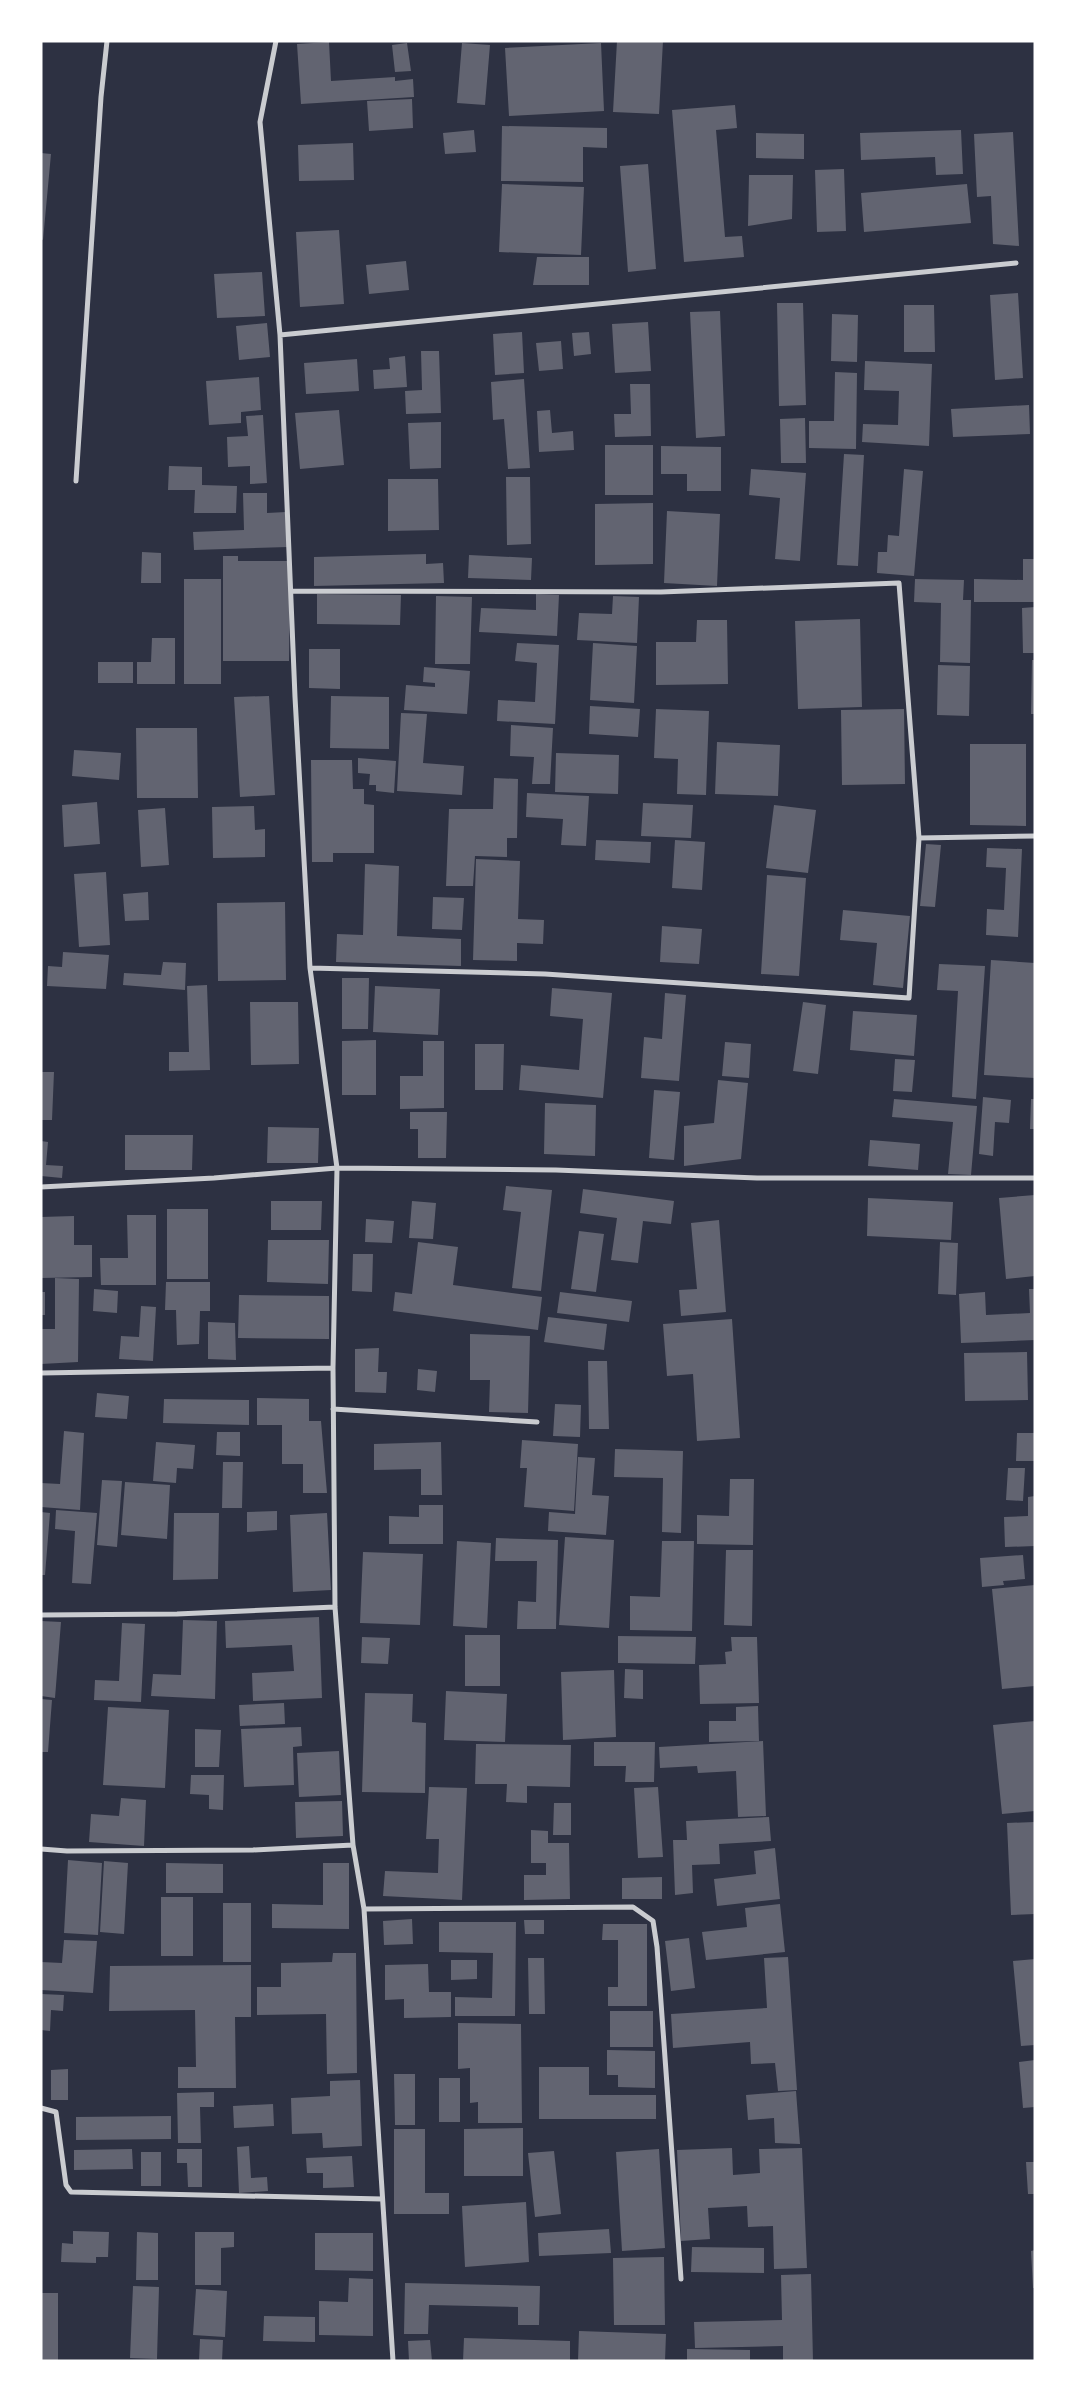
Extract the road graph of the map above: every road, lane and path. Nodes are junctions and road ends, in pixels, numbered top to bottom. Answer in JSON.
{"nodes":[{"id":1,"x":107,"y":41,"type":"edge"},
{"id":2,"x":276,"y":41,"type":"edge"},
{"id":3,"x":1016,"y":263,"type":"dead end"},
{"id":4,"x":280,"y":335,"type":"junction"},
{"id":5,"x":76,"y":480,"type":"dead end"},
{"id":6,"x":292,"y":591,"type":"junction"},
{"id":7,"x":1035,"y":836,"type":"edge"},
{"id":8,"x":919,"y":838,"type":"junction"},
{"id":9,"x":310,"y":968,"type":"junction"},
{"id":10,"x":337,"y":1168,"type":"junction"},
{"id":11,"x":1035,"y":1178,"type":"edge"},
{"id":12,"x":41,"y":1187,"type":"edge"},
{"id":13,"x":333,"y":1368,"type":"junction"},
{"id":14,"x":41,"y":1373,"type":"edge"},
{"id":15,"x":334,"y":1409,"type":"junction"},
{"id":16,"x":536,"y":1422,"type":"dead end"},
{"id":17,"x":335,"y":1607,"type":"junction"},
{"id":18,"x":41,"y":1615,"type":"edge"},
{"id":19,"x":353,"y":1845,"type":"junction"},
{"id":20,"x":41,"y":1849,"type":"edge"},
{"id":21,"x":364,"y":1909,"type":"junction"},
{"id":22,"x":41,"y":2108,"type":"edge"},
{"id":23,"x":382,"y":2199,"type":"junction"},
{"id":24,"x":681,"y":2279,"type":"dead end"},
{"id":25,"x":394,"y":2361,"type":"edge"}],
"edges":[{"from":1,"to":5,"type":"street"},
{"from":2,"to":4,"type":"street"},
{"from":3,"to":4,"type":"street"},
{"from":4,"to":6,"type":"street"},
{"from":6,"to":8,"type":"street"},
{"from":6,"to":9,"type":"street"},
{"from":7,"to":8,"type":"street"},
{"from":8,"to":9,"type":"street"},
{"from":9,"to":10,"type":"street"},
{"from":10,"to":11,"type":"street"},
{"from":10,"to":12,"type":"street"},
{"from":10,"to":13,"type":"street"},
{"from":13,"to":14,"type":"street"},
{"from":13,"to":15,"type":"street"},
{"from":15,"to":16,"type":"street"},
{"from":15,"to":17,"type":"street"},
{"from":17,"to":18,"type":"street"},
{"from":17,"to":19,"type":"street"},
{"from":19,"to":20,"type":"street"},
{"from":19,"to":21,"type":"street"},
{"from":21,"to":23,"type":"street"},
{"from":21,"to":24,"type":"street"},
{"from":22,"to":23,"type":"street"},
{"from":23,"to":25,"type":"street"}]}
